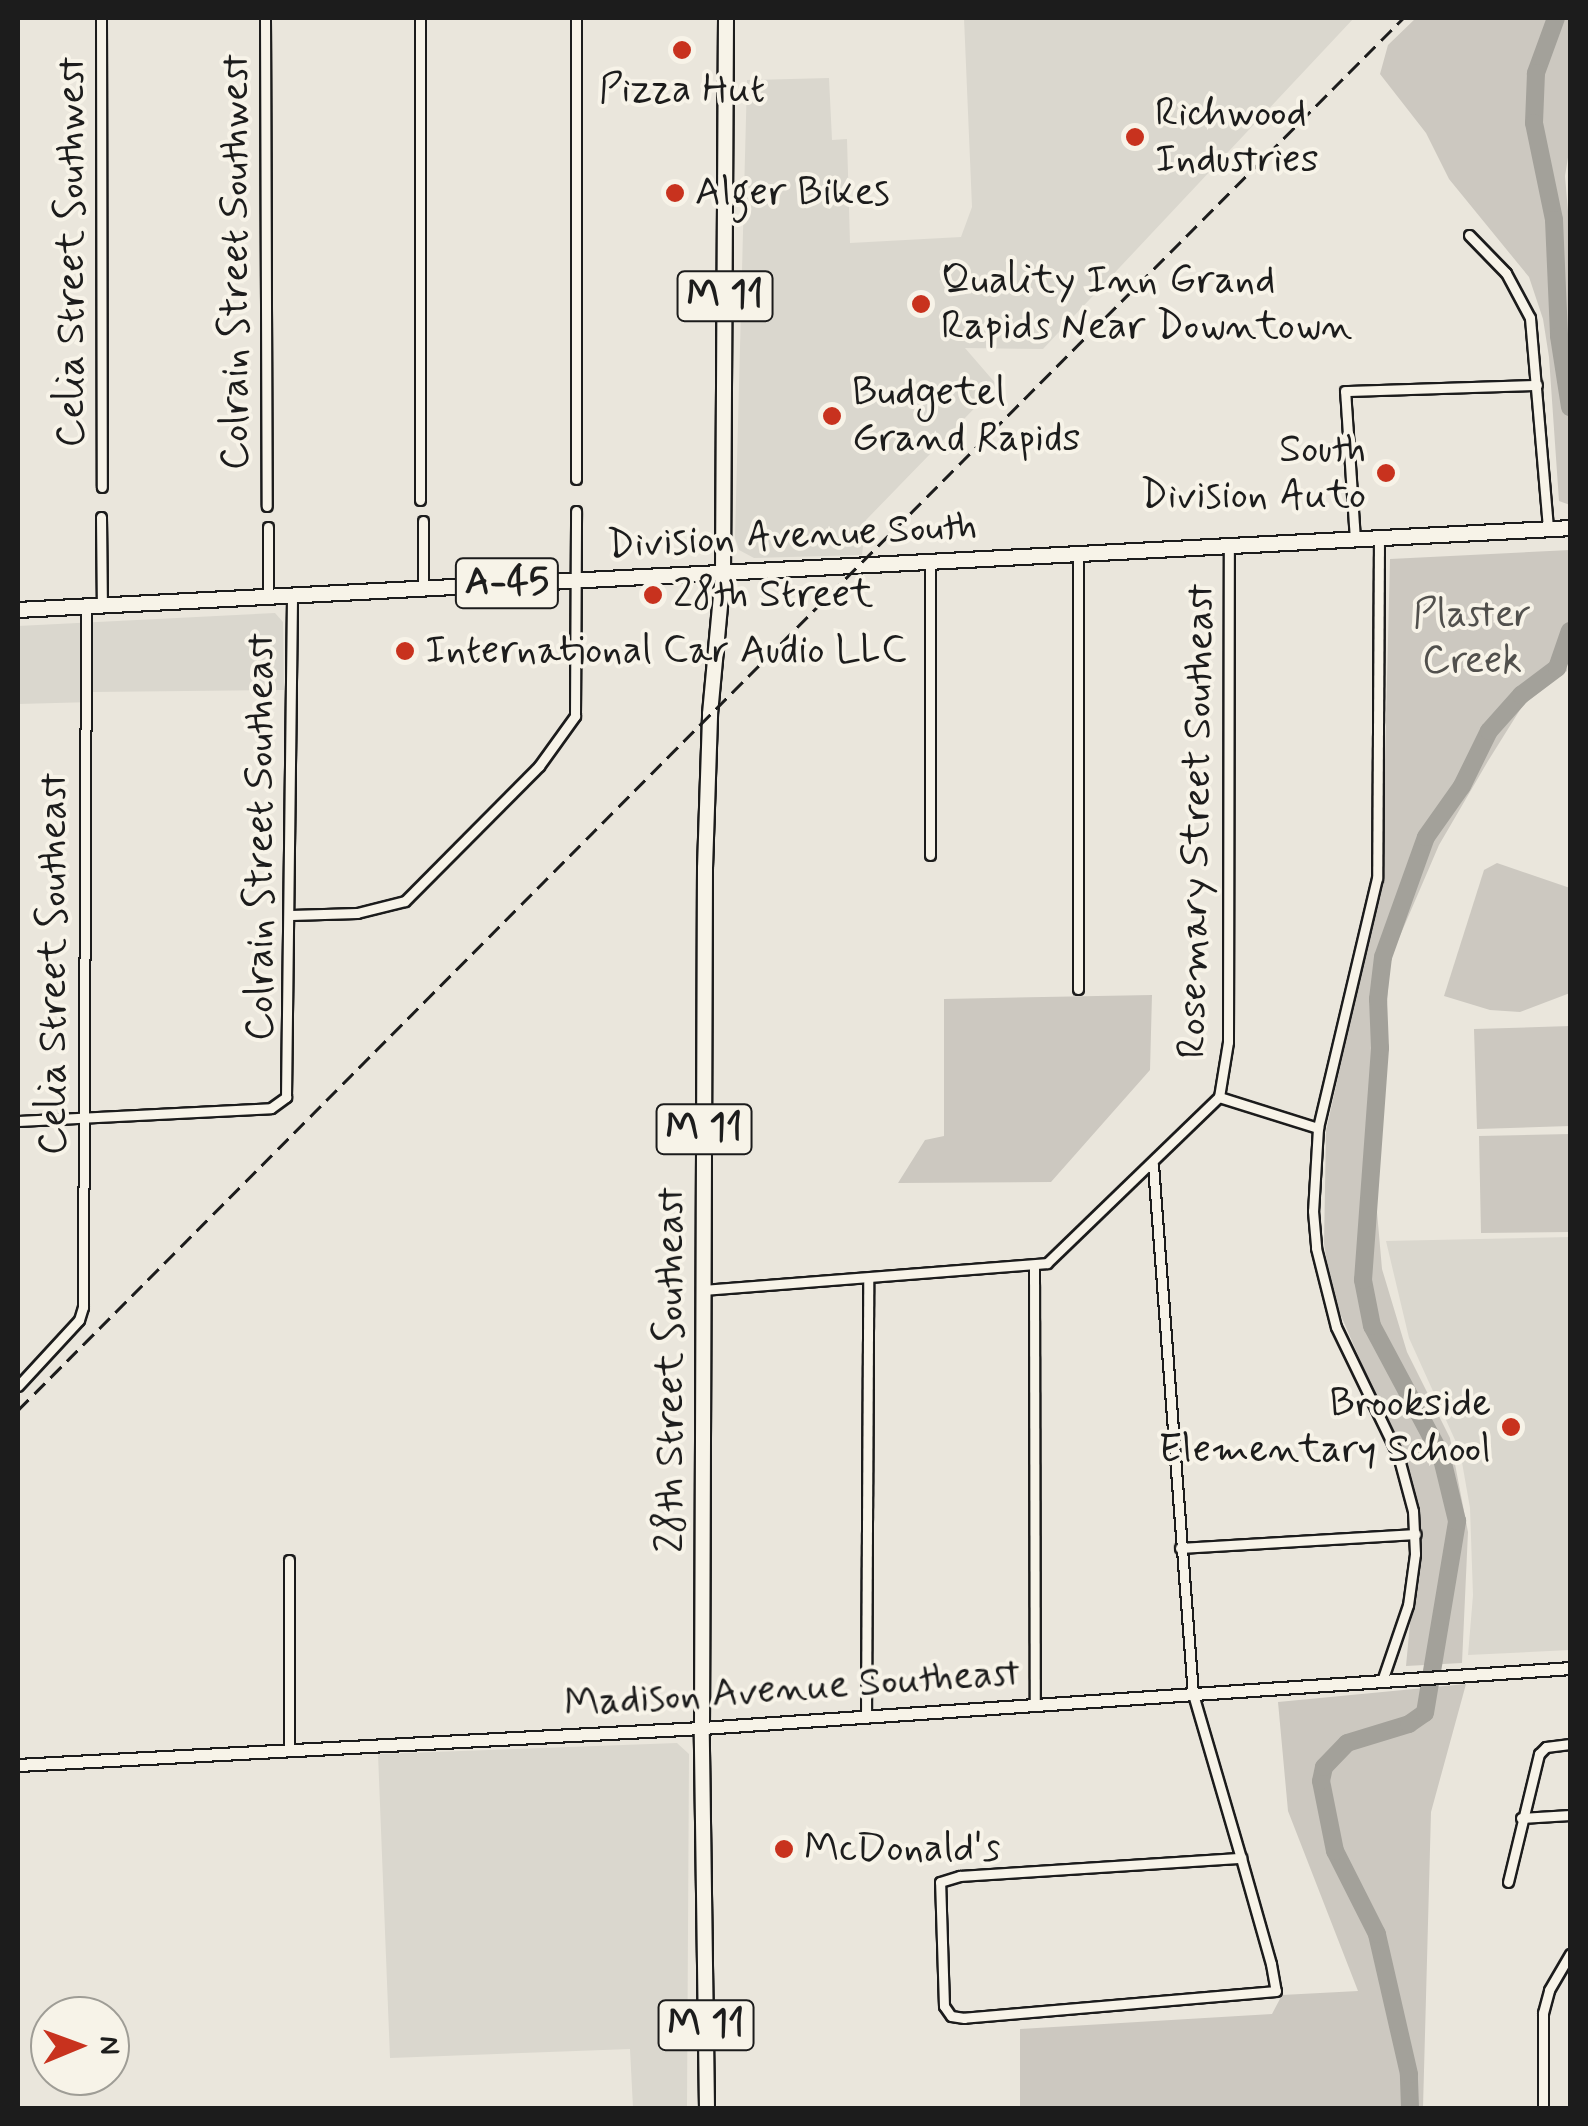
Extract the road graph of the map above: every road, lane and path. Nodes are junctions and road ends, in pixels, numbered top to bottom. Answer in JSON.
{"nodes":[{"id":1,"x":101,"y":18,"type":"edge"},
{"id":2,"x":265,"y":18,"type":"edge"},
{"id":3,"x":420,"y":18,"type":"edge"},
{"id":4,"x":576,"y":18,"type":"edge"},
{"id":5,"x":726,"y":18,"type":"edge"},
{"id":6,"x":1469,"y":235,"type":"dead end"},
{"id":7,"x":1538,"y":385,"type":"junction"},
{"id":8,"x":576,"y":480,"type":"dead end"},
{"id":9,"x":102,"y":487,"type":"dead end"},
{"id":10,"x":420,"y":500,"type":"dead end"},
{"id":11,"x":268,"y":506,"type":"dead end"},
{"id":12,"x":576,"y":511,"type":"dead end"},
{"id":13,"x":101,"y":518,"type":"dead end"},
{"id":14,"x":423,"y":521,"type":"dead end"},
{"id":15,"x":268,"y":527,"type":"dead end"},
{"id":16,"x":1561,"y":528,"type":"edge"},
{"id":17,"x":1378,"y":538,"type":"junction"},
{"id":18,"x":1354,"y":540,"type":"junction"},
{"id":19,"x":1229,"y":546,"type":"junction"},
{"id":20,"x":1078,"y":556,"type":"junction"},
{"id":21,"x":930,"y":563,"type":"junction"},
{"id":22,"x":723,"y":573,"type":"junction"},
{"id":23,"x":576,"y":579,"type":"junction"},
{"id":24,"x":423,"y":589,"type":"junction"},
{"id":25,"x":292,"y":596,"type":"junction"},
{"id":26,"x":268,"y":597,"type":"junction"},
{"id":27,"x":102,"y":606,"type":"junction"},
{"id":28,"x":86,"y":607,"type":"junction"},
{"id":29,"x":18,"y":610,"type":"edge"},
{"id":30,"x":930,"y":855,"type":"dead end"},
{"id":31,"x":291,"y":916,"type":"junction"},
{"id":32,"x":1078,"y":989,"type":"dead end"},
{"id":33,"x":1219,"y":1096,"type":"junction"},
{"id":34,"x":84,"y":1118,"type":"junction"},
{"id":35,"x":18,"y":1121,"type":"edge"},
{"id":36,"x":1318,"y":1128,"type":"junction"},
{"id":37,"x":1153,"y":1164,"type":"junction"},
{"id":38,"x":1034,"y":1266,"type":"junction"},
{"id":39,"x":868,"y":1278,"type":"junction"},
{"id":40,"x":704,"y":1290,"type":"junction"},
{"id":41,"x":18,"y":1386,"type":"edge"},
{"id":42,"x":1416,"y":1534,"type":"junction"},
{"id":43,"x":1180,"y":1548,"type":"junction"},
{"id":44,"x":289,"y":1560,"type":"dead end"},
{"id":45,"x":1570,"y":1668,"type":"edge"},
{"id":46,"x":1382,"y":1681,"type":"junction"},
{"id":47,"x":1193,"y":1694,"type":"junction"},
{"id":48,"x":1035,"y":1706,"type":"junction"},
{"id":49,"x":866,"y":1718,"type":"junction"},
{"id":50,"x":702,"y":1728,"type":"junction"},
{"id":51,"x":1570,"y":1744,"type":"edge"},
{"id":52,"x":289,"y":1751,"type":"junction"},
{"id":53,"x":18,"y":1765,"type":"edge"},
{"id":54,"x":1570,"y":1816,"type":"edge"},
{"id":55,"x":1521,"y":1818,"type":"junction"},
{"id":56,"x":1241,"y":1858,"type":"junction"},
{"id":57,"x":1508,"y":1882,"type":"dead end"},
{"id":58,"x":1570,"y":1954,"type":"edge"},
{"id":59,"x":707,"y":2108,"type":"edge"},
{"id":60,"x":1543,"y":2108,"type":"edge"}],
"edges":[{"from":1,"to":9,"type":"street","name":"Celia Street Southwest"},
{"from":2,"to":11,"type":"street","name":"Colrain Street Southwest"},
{"from":3,"to":10,"type":"street"},
{"from":4,"to":8,"type":"street"},
{"from":5,"to":22,"type":"main road","number":"M 11"},
{"from":6,"to":7,"type":"street"},
{"from":7,"to":16,"type":"street"},
{"from":7,"to":18,"type":"street"},
{"from":12,"to":23,"type":"street"},
{"from":13,"to":27,"type":"street"},
{"from":14,"to":24,"type":"street"},
{"from":15,"to":26,"type":"street","name":"Colrain Street Southwest"},
{"from":16,"to":17,"type":"main road","name":"Division Avenue South"},
{"from":17,"to":18,"type":"main road","name":"Division Avenue South"},
{"from":17,"to":36,"type":"street"},
{"from":18,"to":19,"type":"main road","name":"Division Avenue South"},
{"from":19,"to":20,"type":"main road","name":"Division Avenue South"},
{"from":19,"to":33,"type":"street","name":"Rosemary Street Southeast"},
{"from":20,"to":21,"type":"main road","name":"Division Avenue South"},
{"from":20,"to":32,"type":"street"},
{"from":21,"to":22,"type":"main road","name":"Division Avenue South"},
{"from":21,"to":30,"type":"street"},
{"from":22,"to":23,"type":"main road","name":"Division Avenue South","number":"A-45"},
{"from":22,"to":40,"type":"main road","name":"28th Street Southeast","number":"M 11"},
{"from":23,"to":24,"type":"main road","name":"Division Avenue South","number":"A-45"},
{"from":23,"to":31,"type":"street"},
{"from":24,"to":25,"type":"main road","name":"Division Avenue South","number":"A-45"},
{"from":25,"to":26,"type":"main road","name":"Division Avenue South","number":"A-45"},
{"from":25,"to":31,"type":"street","name":"Colrain Street Southeast"},
{"from":26,"to":27,"type":"main road","name":"Division Avenue South","number":"A-45"},
{"from":27,"to":28,"type":"main road","name":"Division Avenue South","number":"A-45"},
{"from":28,"to":29,"type":"main road","name":"Division Avenue South","number":"A-45"},
{"from":28,"to":34,"type":"street","name":"Celia Street Southeast"},
{"from":31,"to":34,"type":"street","name":"Colrain Street Southeast"},
{"from":33,"to":36,"type":"street"},
{"from":33,"to":37,"type":"street"},
{"from":34,"to":35,"type":"street"},
{"from":34,"to":41,"type":"street","name":"Celia Street Southeast"},
{"from":36,"to":42,"type":"street"},
{"from":37,"to":38,"type":"street"},
{"from":37,"to":43,"type":"street"},
{"from":38,"to":39,"type":"street"},
{"from":38,"to":48,"type":"street"},
{"from":39,"to":40,"type":"street"},
{"from":39,"to":49,"type":"street"},
{"from":40,"to":50,"type":"main road","name":"28th Street Southeast","number":"M 11"},
{"from":42,"to":43,"type":"street"},
{"from":42,"to":46,"type":"street"},
{"from":43,"to":47,"type":"street"},
{"from":44,"to":52,"type":"street"},
{"from":45,"to":46,"type":"street","name":"Madison Avenue Southeast"},
{"from":46,"to":47,"type":"street","name":"Madison Avenue Southeast"},
{"from":47,"to":48,"type":"street","name":"Madison Avenue Southeast"},
{"from":47,"to":56,"type":"street"},
{"from":48,"to":49,"type":"street","name":"Madison Avenue Southeast"},
{"from":49,"to":50,"type":"street","name":"Madison Avenue Southeast"},
{"from":50,"to":52,"type":"street","name":"Madison Avenue Southeast"},
{"from":50,"to":59,"type":"main road","name":"28th Street Southeast","number":"M 11"},
{"from":51,"to":55,"type":"street"},
{"from":52,"to":53,"type":"street","name":"Madison Avenue Southeast"},
{"from":54,"to":55,"type":"street"},
{"from":55,"to":57,"type":"street"},
{"from":56,"to":56,"type":"street"},
{"from":58,"to":60,"type":"street"}]}
